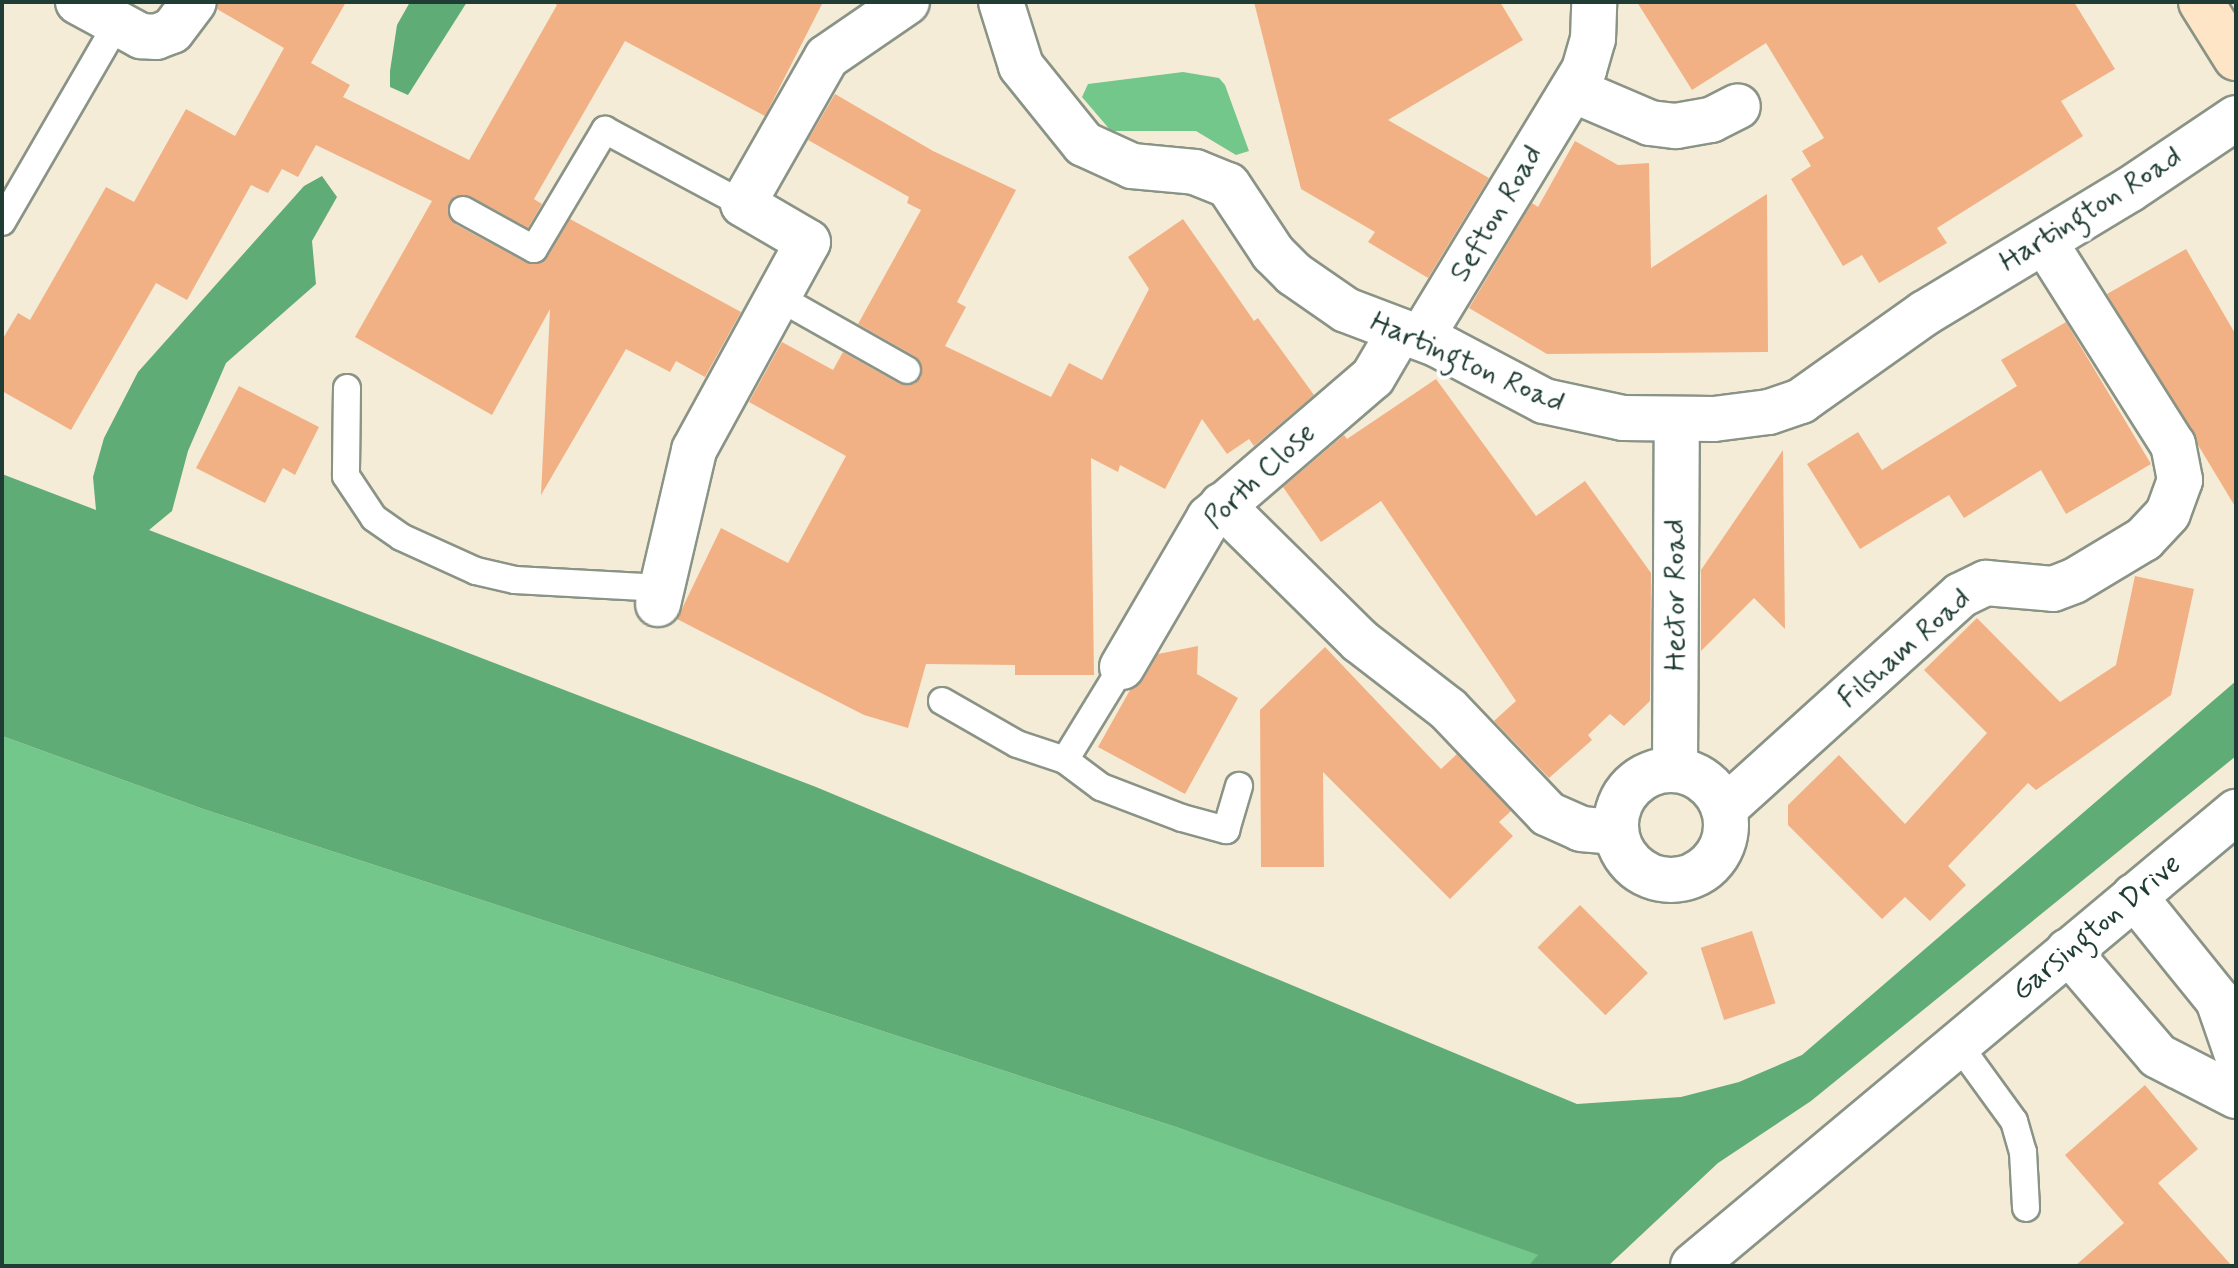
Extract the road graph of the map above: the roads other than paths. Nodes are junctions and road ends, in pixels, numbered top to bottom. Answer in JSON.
{"nodes":[{"id":1,"x":78,"y":2,"type":"edge"},
{"id":2,"x":194,"y":2,"type":"edge"},
{"id":3,"x":907,"y":2,"type":"edge"},
{"id":4,"x":1001,"y":2,"type":"edge"},
{"id":5,"x":1594,"y":2,"type":"edge"},
{"id":6,"x":2201,"y":2,"type":"edge"},
{"id":7,"x":117,"y":24,"type":"junction"},
{"id":8,"x":2236,"y":58,"type":"edge"},
{"id":9,"x":1573,"y":90,"type":"junction"},
{"id":10,"x":1738,"y":106,"type":"dead end"},
{"id":11,"x":2236,"y":118,"type":"edge"},
{"id":12,"x":743,"y":204,"type":"junction"},
{"id":13,"x":463,"y":210,"type":"dead end"},
{"id":14,"x":2,"y":222,"type":"edge"},
{"id":15,"x":2044,"y":241,"type":"junction"},
{"id":16,"x":778,"y":297,"type":"junction"},
{"id":17,"x":1411,"y":334,"type":"junction"},
{"id":18,"x":907,"y":370,"type":"dead end"},
{"id":19,"x":347,"y":388,"type":"dead end"},
{"id":20,"x":1677,"y":419,"type":"junction"},
{"id":21,"x":1222,"y":505,"type":"junction"},
{"id":22,"x":660,"y":596,"type":"joint"},
{"id":23,"x":1122,"y":667,"type":"joint"},
{"id":24,"x":942,"y":701,"type":"dead end"},
{"id":25,"x":1065,"y":760,"type":"junction"},
{"id":26,"x":1675,"y":770,"type":"junction"},
{"id":27,"x":1239,"y":786,"type":"dead end"},
{"id":28,"x":1724,"y":809,"type":"junction"},
{"id":29,"x":2236,"y":812,"type":"edge"},
{"id":30,"x":1616,"y":832,"type":"junction"},
{"id":31,"x":2134,"y":896,"type":"junction"},
{"id":32,"x":2068,"y":951,"type":"junction"},
{"id":33,"x":1958,"y":1044,"type":"junction"},
{"id":34,"x":2236,"y":1052,"type":"edge"},
{"id":35,"x":2236,"y":1096,"type":"edge"},
{"id":36,"x":2026,"y":1208,"type":"dead end"},
{"id":37,"x":1693,"y":1266,"type":"edge"}],
"edges":[{"from":1,"to":7,"type":"street"},
{"from":2,"to":7,"type":"street"},
{"from":3,"to":12,"type":"street"},
{"from":4,"to":17,"type":"street","name":"Hartington Road"},
{"from":5,"to":9,"type":"street","name":"Sefton Road"},
{"from":6,"to":8,"type":"street"},
{"from":7,"to":14,"type":"lane"},
{"from":9,"to":10,"type":"street"},
{"from":9,"to":17,"type":"street","name":"Sefton Road"},
{"from":11,"to":15,"type":"street","name":"Hartington Road"},
{"from":12,"to":13,"type":"lane"},
{"from":12,"to":16,"type":"street"},
{"from":15,"to":20,"type":"street","name":"Hartington Road"},
{"from":15,"to":28,"type":"street","name":"Filsham Road"},
{"from":16,"to":18,"type":"lane"},
{"from":16,"to":22,"type":"street"},
{"from":17,"to":20,"type":"street","name":"Hartington Road"},
{"from":17,"to":21,"type":"street","name":"Porth Close"},
{"from":19,"to":22,"type":"lane"},
{"from":20,"to":26,"type":"street","name":"Hector Road"},
{"from":21,"to":23,"type":"street","name":"Porth Close"},
{"from":21,"to":30,"type":"street"},
{"from":23,"to":25,"type":"lane","name":"Porth Close"},
{"from":24,"to":25,"type":"lane"},
{"from":25,"to":27,"type":"lane"},
{"from":26,"to":28,"type":"street"},
{"from":26,"to":30,"type":"street"},
{"from":28,"to":30,"type":"street"},
{"from":29,"to":31,"type":"street","name":"Garsington Drive"},
{"from":31,"to":32,"type":"street","name":"Garsington Drive"},
{"from":31,"to":34,"type":"street"},
{"from":32,"to":33,"type":"street","name":"Garsington Drive"},
{"from":32,"to":35,"type":"street"},
{"from":33,"to":36,"type":"lane"},
{"from":33,"to":37,"type":"street","name":"Garsington Drive"}]}
